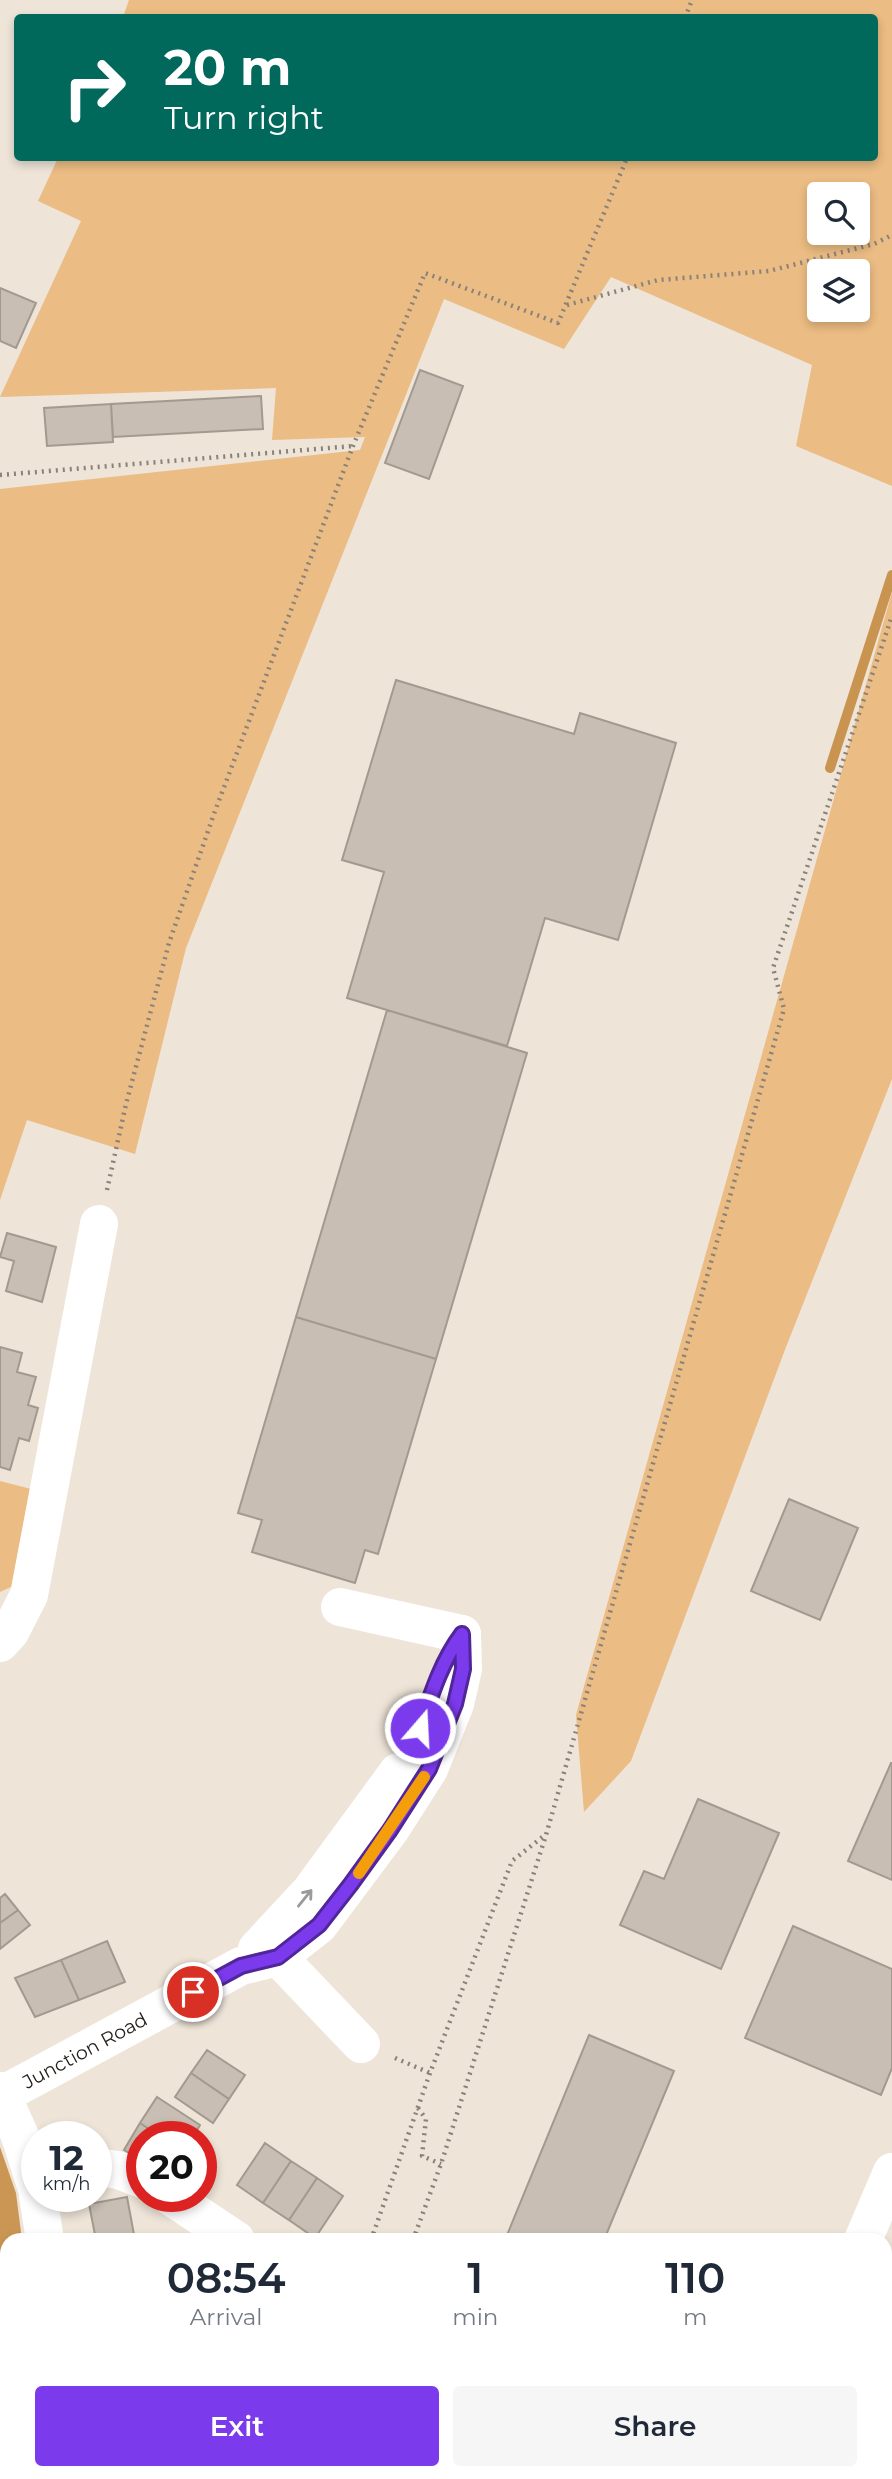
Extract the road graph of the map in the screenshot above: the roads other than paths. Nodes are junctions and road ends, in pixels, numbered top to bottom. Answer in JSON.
{"nodes":[{"id":1,"x":99,"y":1224,"type":"road end"},
{"id":2,"x":340,"y":1607,"type":"dead end"},
{"id":3,"x":462,"y":1634,"type":"junction"},
{"id":4,"x":0,"y":1643,"type":"edge"},
{"id":5,"x":278,"y":1957,"type":"junction"},
{"id":6,"x":241,"y":1966,"type":"junction"},
{"id":7,"x":360,"y":2044,"type":"dead end"},
{"id":8,"x":1,"y":2093,"type":"edge"},
{"id":9,"x":21,"y":2139,"type":"edge"},
{"id":10,"x":892,"y":2172,"type":"edge"},
{"id":11,"x":41,"y":2212,"type":"edge"},
{"id":12,"x":194,"y":2212,"type":"edge"},
{"id":13,"x":44,"y":2233,"type":"edge"},
{"id":14,"x":226,"y":2233,"type":"edge"},
{"id":15,"x":866,"y":2233,"type":"edge"}],
"edges":[{"from":1,"to":4,"type":"street"},
{"from":2,"to":3,"type":"street"},
{"from":3,"to":5,"type":"street"},
{"from":6,"to":3,"type":"street","one_way":true},
{"from":5,"to":6,"type":"street"},
{"from":5,"to":7,"type":"street"},
{"from":6,"to":8,"type":"street","name":"Junction Road"},
{"from":8,"to":9,"type":"street","name":"Junction Road"},
{"from":10,"to":15,"type":"street"},
{"from":11,"to":13,"type":"street","name":"Junction Road"},
{"from":12,"to":14,"type":"street"}]}
